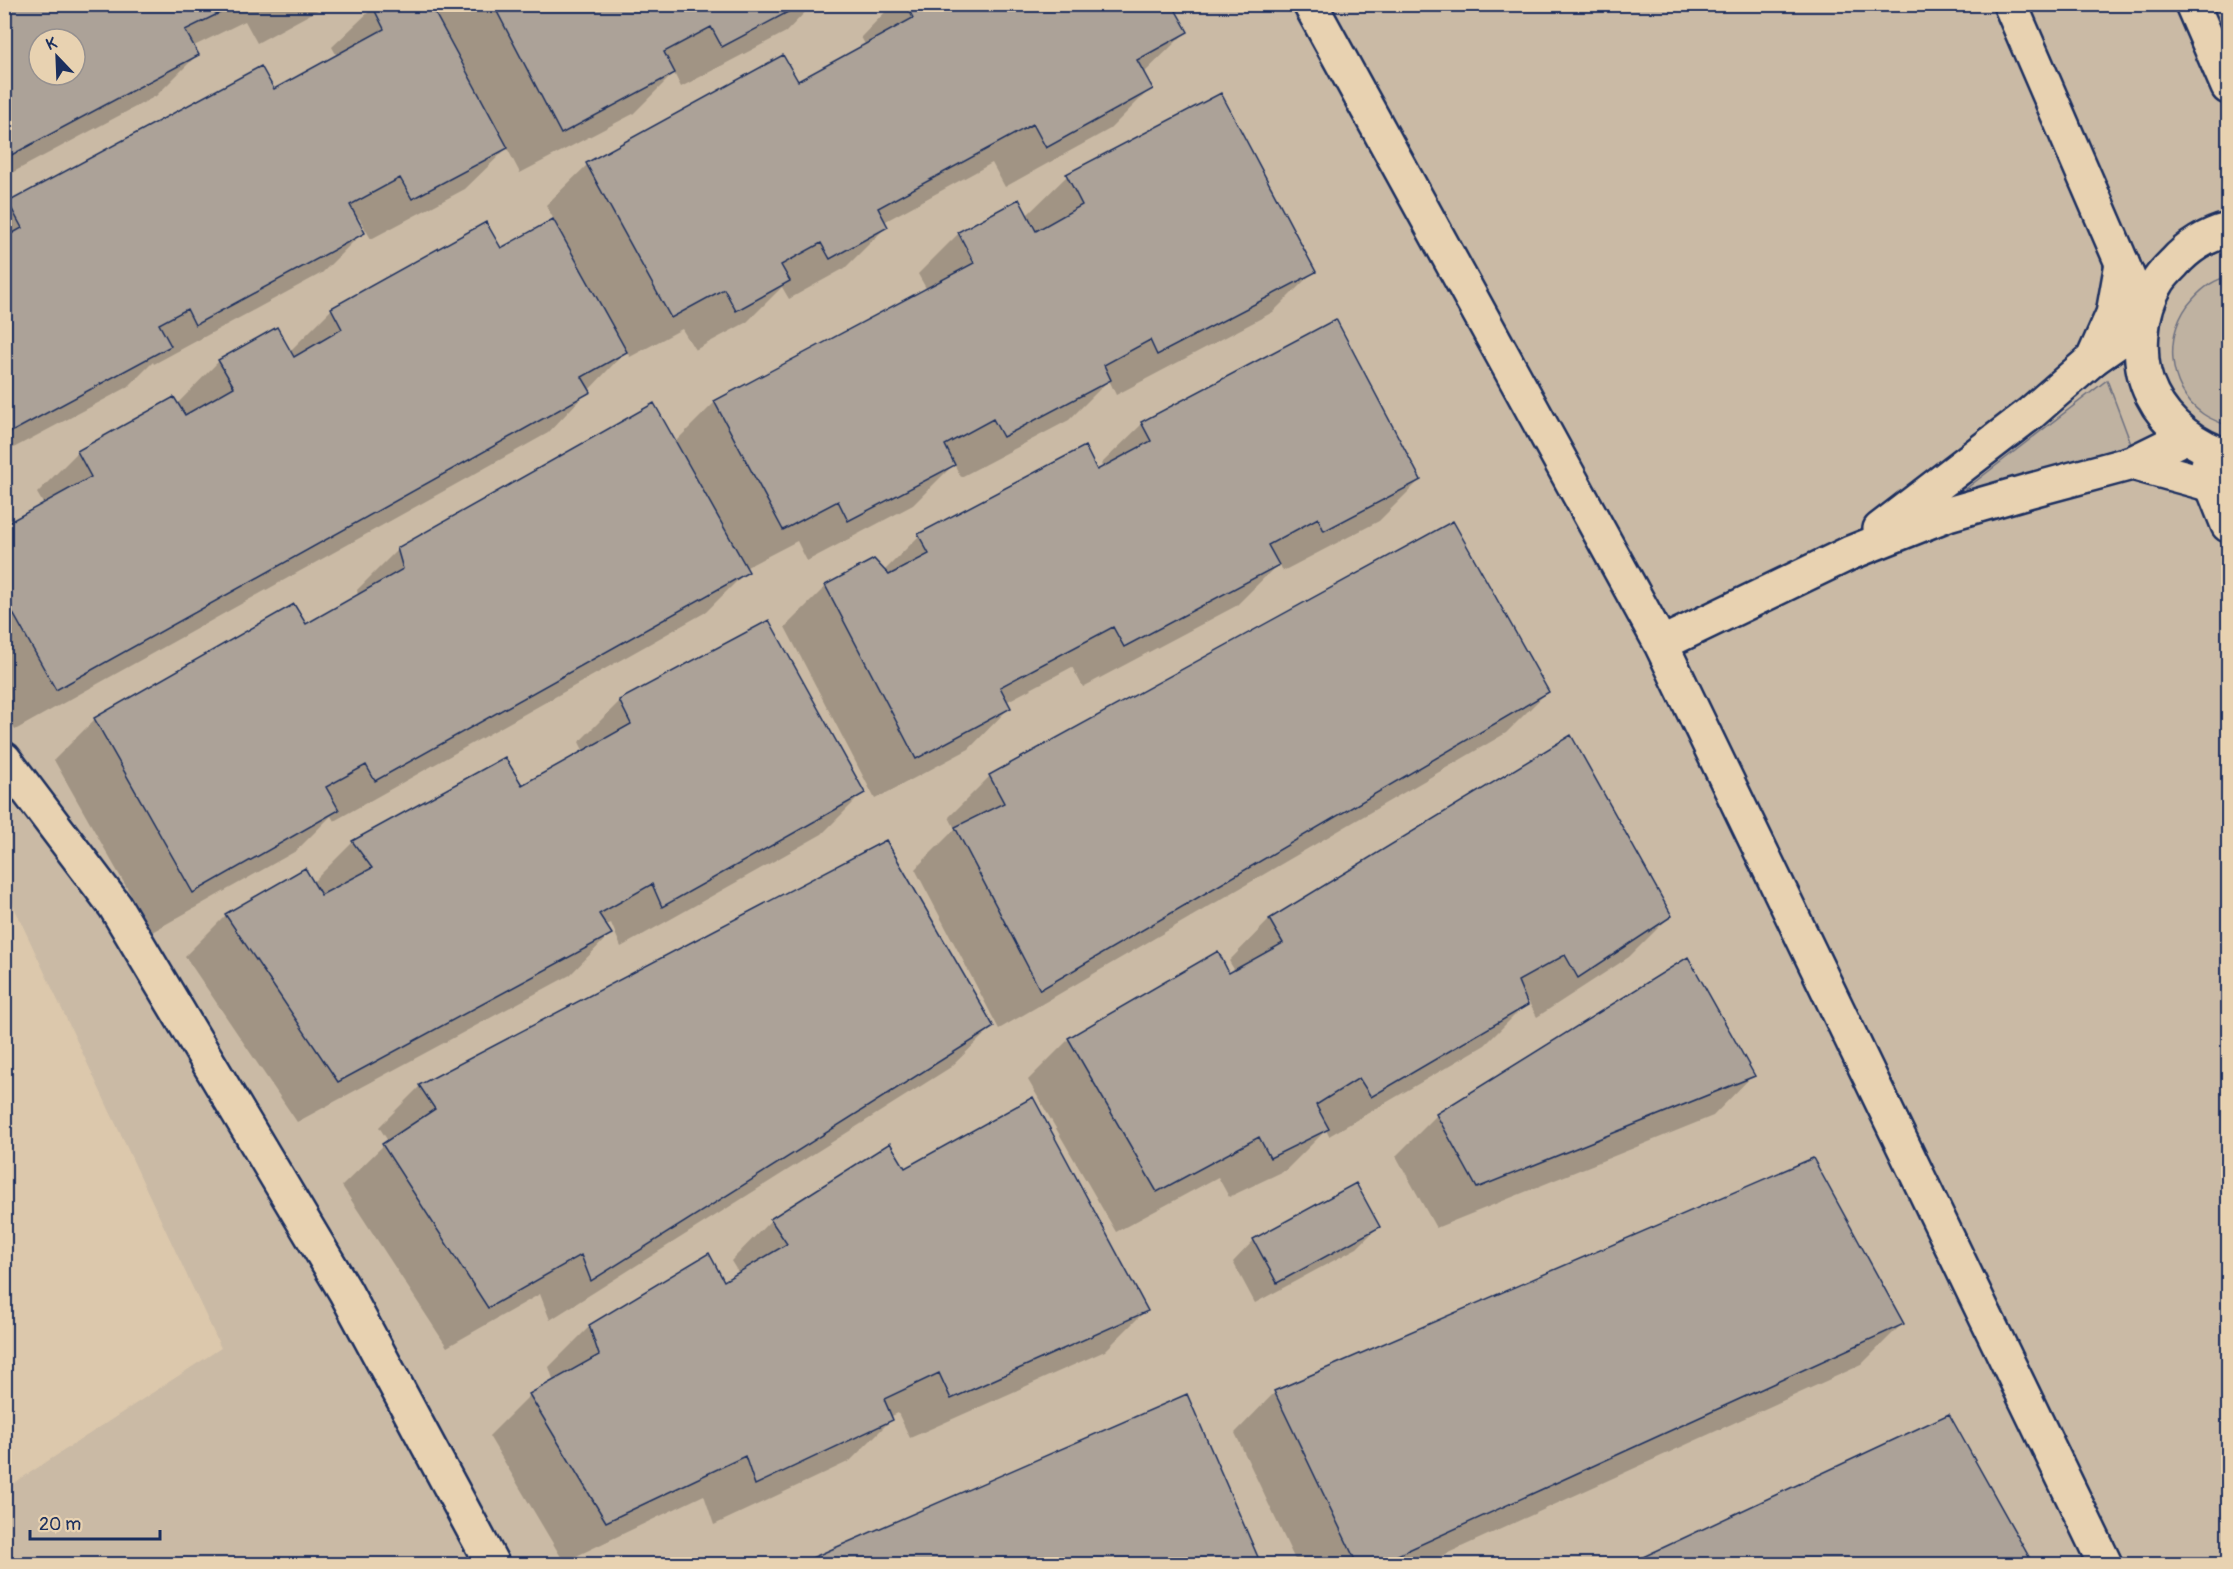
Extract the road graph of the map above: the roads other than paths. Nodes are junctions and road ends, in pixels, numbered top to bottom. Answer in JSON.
{"nodes":[{"id":1,"x":1310,"y":4,"type":"edge"},
{"id":2,"x":2010,"y":4,"type":"edge"},
{"id":3,"x":2192,"y":4,"type":"edge"},
{"id":4,"x":2218,"y":48,"type":"edge"},
{"id":5,"x":2229,"y":87,"type":"edge"},
{"id":6,"x":2229,"y":230,"type":"edge"},
{"id":7,"x":2122,"y":263,"type":"junction"},
{"id":8,"x":2143,"y":319,"type":"junction"},
{"id":9,"x":2093,"y":359,"type":"junction"},
{"id":10,"x":2207,"y":447,"type":"edge"},
{"id":11,"x":2132,"y":463,"type":"junction"},
{"id":12,"x":2212,"y":485,"type":"junction"},
{"id":13,"x":2229,"y":525,"type":"edge"},
{"id":14,"x":1850,"y":553,"type":"junction"},
{"id":15,"x":1661,"y":644,"type":"junction"},
{"id":16,"x":4,"y":759,"type":"edge"},
{"id":17,"x":492,"y":1564,"type":"edge"},
{"id":18,"x":2105,"y":1564,"type":"edge"}],
"edges":[{"from":1,"to":15,"type":"street"},
{"from":2,"to":7,"type":"street"},
{"from":3,"to":4,"type":"street"},
{"from":4,"to":5,"type":"street"},
{"from":6,"to":8,"type":"street"},
{"from":7,"to":8,"type":"street"},
{"from":7,"to":9,"type":"street"},
{"from":8,"to":9,"type":"street"},
{"from":8,"to":10,"type":"street"},
{"from":9,"to":14,"type":"street"},
{"from":10,"to":11,"type":"street"},
{"from":10,"to":12,"type":"street"},
{"from":11,"to":12,"type":"street"},
{"from":11,"to":14,"type":"street"},
{"from":12,"to":13,"type":"street"},
{"from":14,"to":15,"type":"street"},
{"from":15,"to":18,"type":"street"},
{"from":16,"to":17,"type":"street"}]}
